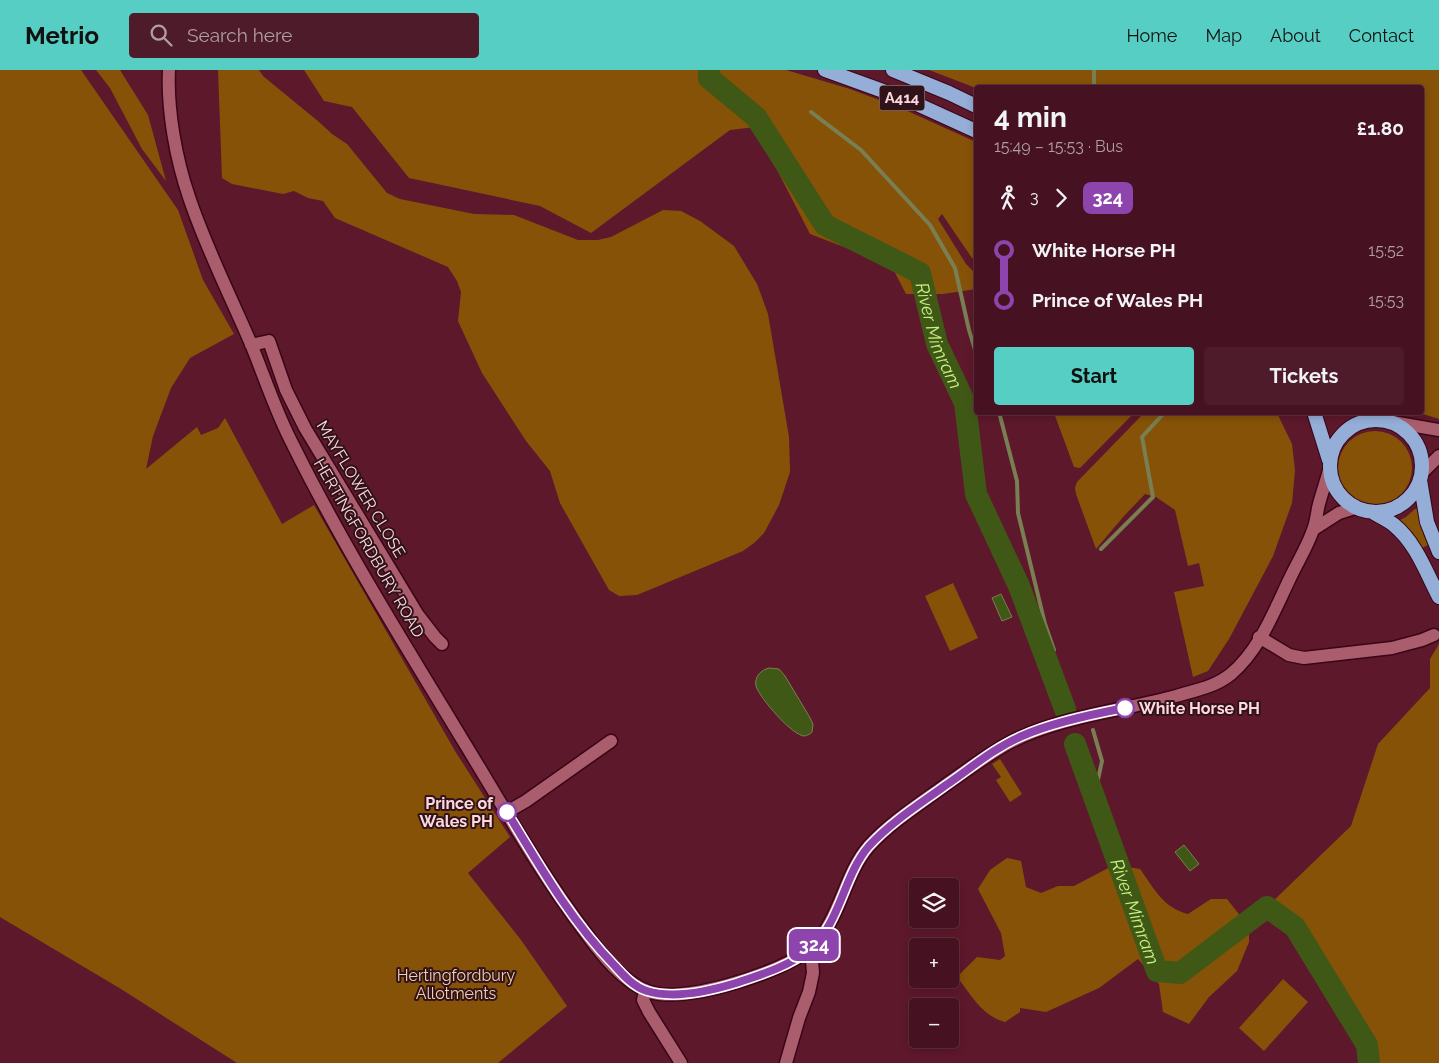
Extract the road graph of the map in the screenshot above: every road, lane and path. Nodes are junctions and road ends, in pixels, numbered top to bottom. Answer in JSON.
{"nodes":[{"id":1,"x":169,"y":70,"type":"edge"},
{"id":2,"x":826,"y":70,"type":"edge"},
{"id":3,"x":893,"y":70,"type":"edge"},
{"id":4,"x":974,"y":105,"type":"edge"},
{"id":5,"x":974,"y":130,"type":"edge"},
{"id":6,"x":251,"y":345,"type":"junction"},
{"id":7,"x":1315,"y":415,"type":"edge"},
{"id":8,"x":1371,"y":415,"type":"edge"},
{"id":9,"x":1382,"y":420,"type":"junction"},
{"id":10,"x":1439,"y":430,"type":"edge"},
{"id":11,"x":1439,"y":456,"type":"edge"},
{"id":12,"x":1329,"y":465,"type":"junction"},
{"id":13,"x":1421,"y":477,"type":"junction"},
{"id":14,"x":1355,"y":508,"type":"junction"},
{"id":15,"x":1374,"y":513,"type":"junction"},
{"id":16,"x":1314,"y":528,"type":"junction"},
{"id":17,"x":1439,"y":552,"type":"edge"},
{"id":18,"x":1439,"y":597,"type":"edge"},
{"id":19,"x":1434,"y":635,"type":"dead end"},
{"id":20,"x":1259,"y":637,"type":"junction"},
{"id":21,"x":442,"y":644,"type":"dead end"},
{"id":22,"x":611,"y":741,"type":"dead end"},
{"id":23,"x":507,"y":812,"type":"junction"},
{"id":24,"x":811,"y":948,"type":"junction"},
{"id":25,"x":645,"y":991,"type":"junction"},
{"id":26,"x":681,"y":1063,"type":"edge"},
{"id":27,"x":786,"y":1063,"type":"edge"}],
"edges":[{"from":1,"to":6,"type":"street","name":"HERTINGFORDBURY ROAD"},
{"from":2,"to":5,"type":"highway","number":"A414"},
{"from":3,"to":4,"type":"highway","number":"A414"},
{"from":6,"to":21,"type":"street","name":"MAYFLOWER CLOSE"},
{"from":6,"to":23,"type":"street","name":"HERTINGFORDBURY ROAD"},
{"from":7,"to":12,"type":"highway"},
{"from":8,"to":9,"type":"highway"},
{"from":9,"to":10,"type":"street"},
{"from":9,"to":12,"type":"highway"},
{"from":9,"to":13,"type":"highway"},
{"from":11,"to":13,"type":"street"},
{"from":12,"to":14,"type":"highway"},
{"from":12,"to":16,"type":"street","name":"HERTINGFORDBURY ROAD"},
{"from":13,"to":15,"type":"highway"},
{"from":13,"to":17,"type":"highway"},
{"from":14,"to":15,"type":"highway"},
{"from":14,"to":16,"type":"street"},
{"from":15,"to":18,"type":"highway"},
{"from":16,"to":20,"type":"street","name":"HERTINGFORDBURY ROAD"},
{"from":19,"to":20,"type":"street"},
{"from":20,"to":24,"type":"street","name":"HERTINGFORDBURY ROAD"},
{"from":22,"to":23,"type":"street"},
{"from":23,"to":25,"type":"street","name":"HERTINGFORDBURY ROAD"},
{"from":24,"to":25,"type":"street","name":"HERTINGFORDBURY ROAD"},
{"from":24,"to":27,"type":"street"},
{"from":25,"to":26,"type":"street"}]}
